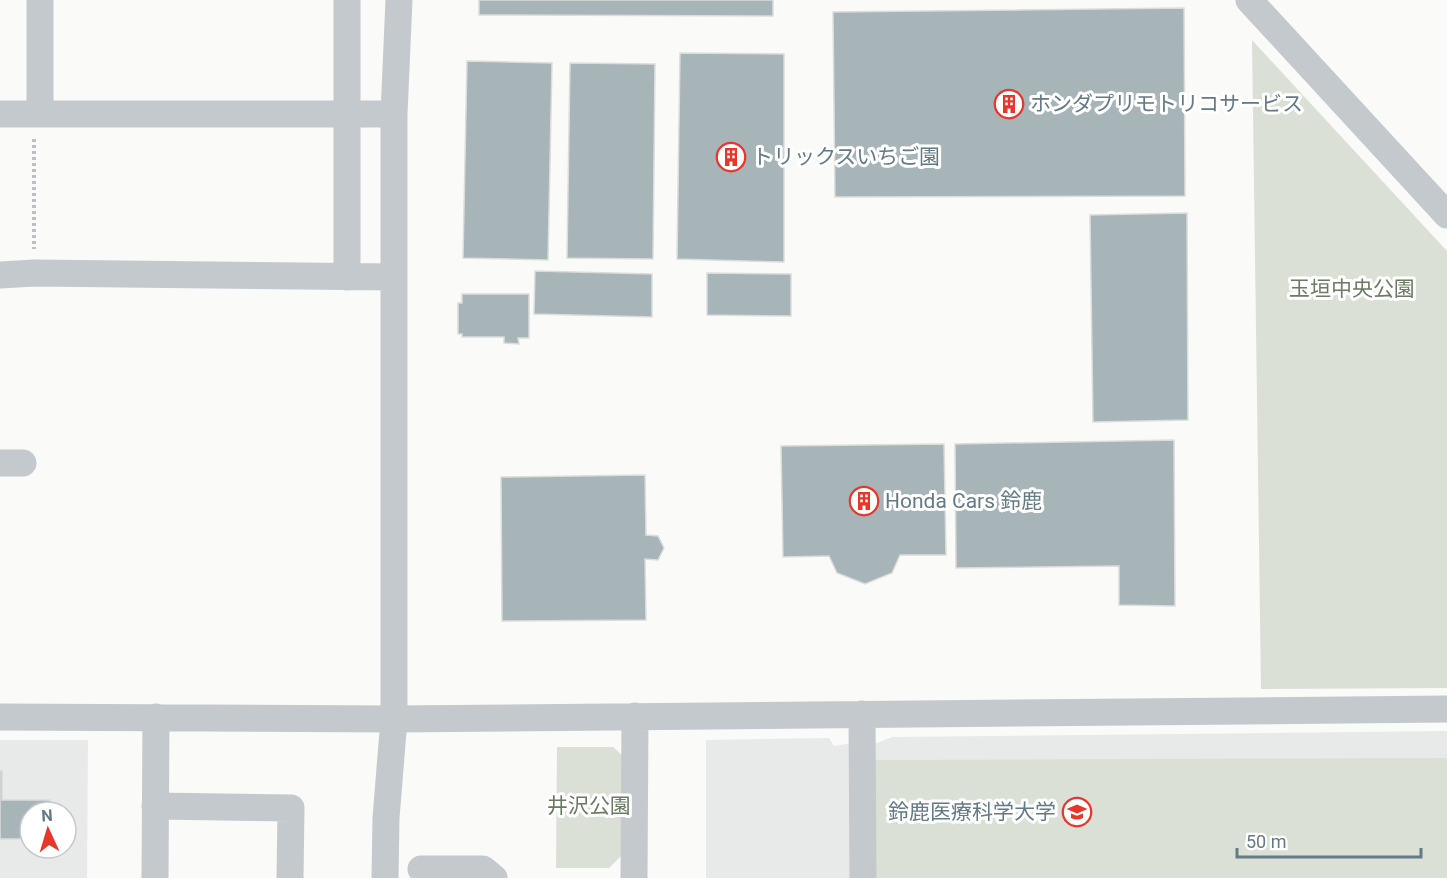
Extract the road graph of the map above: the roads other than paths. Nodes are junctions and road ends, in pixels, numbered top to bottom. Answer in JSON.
{"nodes":[{"id":1,"x":40,"y":0,"type":"edge"},
{"id":2,"x":347,"y":0,"type":"edge"},
{"id":3,"x":399,"y":0,"type":"edge"},
{"id":4,"x":1249,"y":0,"type":"edge"},
{"id":5,"x":0,"y":114,"type":"edge"},
{"id":6,"x":37,"y":114,"type":"junction"},
{"id":7,"x":394,"y":114,"type":"junction"},
{"id":8,"x":346,"y":115,"type":"junction"},
{"id":9,"x":1447,"y":215,"type":"edge"},
{"id":10,"x":0,"y":275,"type":"edge"},
{"id":11,"x":347,"y":277,"type":"junction"},
{"id":12,"x":394,"y":277,"type":"junction"},
{"id":13,"x":1447,"y":709,"type":"edge"},
{"id":14,"x":862,"y":714,"type":"junction"},
{"id":15,"x":634,"y":716,"type":"junction"},
{"id":16,"x":0,"y":717,"type":"edge"},
{"id":17,"x":156,"y":717,"type":"junction"},
{"id":18,"x":393,"y":719,"type":"junction"},
{"id":19,"x":155,"y":806,"type":"junction"},
{"id":20,"x":420,"y":869,"type":"dead end"},
{"id":21,"x":155,"y":878,"type":"edge"},
{"id":22,"x":290,"y":878,"type":"edge"},
{"id":23,"x":385,"y":878,"type":"edge"},
{"id":24,"x":494,"y":878,"type":"edge"},
{"id":25,"x":634,"y":878,"type":"edge"},
{"id":26,"x":863,"y":878,"type":"edge"}],
"edges":[{"from":1,"to":6,"type":"street"},
{"from":2,"to":8,"type":"street"},
{"from":3,"to":7,"type":"street"},
{"from":4,"to":9,"type":"street"},
{"from":5,"to":6,"type":"street"},
{"from":6,"to":8,"type":"street"},
{"from":7,"to":8,"type":"street"},
{"from":7,"to":12,"type":"street"},
{"from":8,"to":11,"type":"street"},
{"from":10,"to":11,"type":"street"},
{"from":11,"to":12,"type":"street"},
{"from":12,"to":18,"type":"street"},
{"from":13,"to":14,"type":"street"},
{"from":14,"to":15,"type":"street"},
{"from":14,"to":26,"type":"street"},
{"from":15,"to":18,"type":"street"},
{"from":15,"to":25,"type":"street"},
{"from":16,"to":17,"type":"street"},
{"from":17,"to":18,"type":"street"},
{"from":17,"to":19,"type":"street"},
{"from":18,"to":23,"type":"street"},
{"from":19,"to":21,"type":"street"},
{"from":19,"to":22,"type":"street"},
{"from":20,"to":24,"type":"street"}]}
